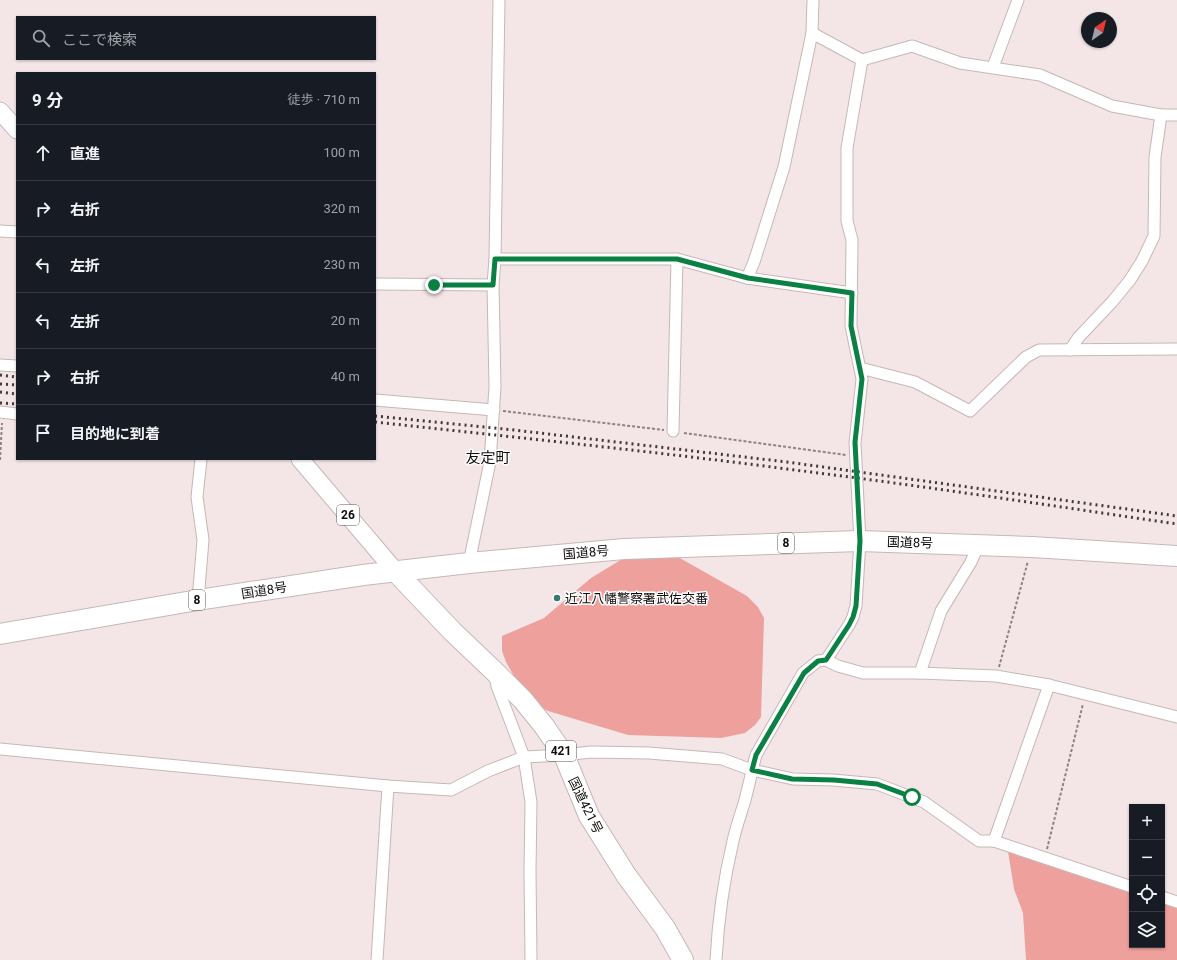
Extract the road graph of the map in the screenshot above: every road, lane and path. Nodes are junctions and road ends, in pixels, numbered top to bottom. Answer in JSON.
{"nodes":[{"id":1,"x":499,"y":0,"type":"edge"},
{"id":2,"x":813,"y":0,"type":"edge"},
{"id":3,"x":1018,"y":0,"type":"edge"},
{"id":4,"x":812,"y":33,"type":"junction"},
{"id":5,"x":862,"y":60,"type":"junction"},
{"id":6,"x":993,"y":67,"type":"junction"},
{"id":7,"x":0,"y":111,"type":"edge"},
{"id":8,"x":1160,"y":115,"type":"junction"},
{"id":9,"x":1177,"y":115,"type":"edge"},
{"id":10,"x":16,"y":129,"type":"edge"},
{"id":11,"x":0,"y":231,"type":"edge"},
{"id":12,"x":16,"y":232,"type":"edge"},
{"id":13,"x":495,"y":259,"type":"junction"},
{"id":14,"x":677,"y":259,"type":"junction"},
{"id":15,"x":748,"y":278,"type":"junction"},
{"id":16,"x":376,"y":284,"type":"edge"},
{"id":17,"x":493,"y":285,"type":"junction"},
{"id":18,"x":852,"y":293,"type":"junction"},
{"id":19,"x":1177,"y":349,"type":"edge"},
{"id":20,"x":1070,"y":350,"type":"junction"},
{"id":21,"x":0,"y":365,"type":"edge"},
{"id":22,"x":16,"y":366,"type":"edge"},
{"id":23,"x":860,"y":368,"type":"junction"},
{"id":24,"x":376,"y":400,"type":"edge"},
{"id":25,"x":494,"y":410,"type":"junction"},
{"id":26,"x":2,"y":412,"type":"edge"},
{"id":27,"x":16,"y":414,"type":"edge"},
{"id":28,"x":673,"y":431,"type":"dead end"},
{"id":29,"x":0,"y":460,"type":"edge"},
{"id":30,"x":201,"y":460,"type":"edge"},
{"id":31,"x":301,"y":460,"type":"edge"},
{"id":32,"x":860,"y":541,"type":"junction"},
{"id":33,"x":979,"y":544,"type":"junction"},
{"id":34,"x":1032,"y":547,"type":"junction"},
{"id":35,"x":1177,"y":556,"type":"edge"},
{"id":36,"x":469,"y":563,"type":"junction"},
{"id":37,"x":396,"y":572,"type":"junction"},
{"id":38,"x":198,"y":600,"type":"junction"},
{"id":39,"x":0,"y":634,"type":"edge"},
{"id":40,"x":826,"y":660,"type":"junction"},
{"id":41,"x":494,"y":671,"type":"junction"},
{"id":42,"x":920,"y":673,"type":"junction"},
{"id":43,"x":996,"y":676,"type":"junction"},
{"id":44,"x":1048,"y":685,"type":"junction"},
{"id":45,"x":1085,"y":694,"type":"junction"},
{"id":46,"x":1177,"y":717,"type":"edge"},
{"id":47,"x":0,"y":749,"type":"edge"},
{"id":48,"x":564,"y":755,"type":"junction"},
{"id":49,"x":524,"y":757,"type":"junction"},
{"id":50,"x":752,"y":770,"type":"junction"},
{"id":51,"x":388,"y":786,"type":"junction"},
{"id":52,"x":994,"y":841,"type":"junction"},
{"id":53,"x":1045,"y":858,"type":"junction"},
{"id":54,"x":1129,"y":886,"type":"edge"},
{"id":55,"x":1165,"y":898,"type":"edge"},
{"id":56,"x":1177,"y":902,"type":"edge"},
{"id":57,"x":377,"y":960,"type":"edge"},
{"id":58,"x":531,"y":960,"type":"edge"},
{"id":59,"x":683,"y":960,"type":"edge"},
{"id":60,"x":716,"y":960,"type":"edge"}],
"edges":[{"from":1,"to":13,"type":"street"},
{"from":2,"to":4,"type":"street"},
{"from":3,"to":6,"type":"street"},
{"from":4,"to":5,"type":"street"},
{"from":4,"to":15,"type":"street"},
{"from":5,"to":6,"type":"street"},
{"from":5,"to":18,"type":"street"},
{"from":6,"to":8,"type":"street"},
{"from":7,"to":10,"type":"main road"},
{"from":8,"to":9,"type":"street"},
{"from":8,"to":20,"type":"street"},
{"from":11,"to":12,"type":"street"},
{"from":13,"to":14,"type":"street"},
{"from":13,"to":17,"type":"street"},
{"from":14,"to":15,"type":"street"},
{"from":14,"to":28,"type":"street"},
{"from":15,"to":18,"type":"street"},
{"from":16,"to":17,"type":"street"},
{"from":17,"to":25,"type":"street"},
{"from":18,"to":23,"type":"street"},
{"from":19,"to":20,"type":"street"},
{"from":20,"to":23,"type":"street"},
{"from":21,"to":22,"type":"street"},
{"from":23,"to":32,"type":"street"},
{"from":24,"to":25,"type":"street"},
{"from":25,"to":36,"type":"street"},
{"from":26,"to":27,"type":"street"},
{"from":26,"to":29,"type":"path"},
{"from":30,"to":38,"type":"street"},
{"from":31,"to":37,"type":"main road","number":"26"},
{"from":32,"to":33,"type":"highway","name":"国道8号","number":"8"},
{"from":32,"to":36,"type":"highway","name":"国道8号","number":"8"},
{"from":32,"to":40,"type":"street"},
{"from":33,"to":34,"type":"highway","name":"国道8号","number":"8"},
{"from":33,"to":42,"type":"street"},
{"from":34,"to":35,"type":"highway","name":"国道8号","number":"8"},
{"from":34,"to":43,"type":"path"},
{"from":36,"to":37,"type":"highway","name":"国道8号","number":"8"},
{"from":37,"to":38,"type":"highway","name":"国道8号","number":"8"},
{"from":37,"to":41,"type":"highway","name":"国道421号","number":"421"},
{"from":38,"to":39,"type":"highway","name":"国道8号","number":"8"},
{"from":40,"to":42,"type":"street"},
{"from":40,"to":50,"type":"street"},
{"from":41,"to":48,"type":"highway","name":"国道421号","number":"421"},
{"from":41,"to":49,"type":"street"},
{"from":42,"to":43,"type":"street"},
{"from":43,"to":44,"type":"street"},
{"from":44,"to":45,"type":"street"},
{"from":44,"to":52,"type":"street"},
{"from":45,"to":46,"type":"street"},
{"from":45,"to":53,"type":"path"},
{"from":47,"to":51,"type":"street"},
{"from":48,"to":49,"type":"street"},
{"from":48,"to":50,"type":"street"},
{"from":48,"to":59,"type":"highway","name":"国道421号","number":"421"},
{"from":49,"to":51,"type":"street"},
{"from":49,"to":58,"type":"street"},
{"from":50,"to":52,"type":"street"},
{"from":50,"to":60,"type":"street"},
{"from":51,"to":57,"type":"street"},
{"from":52,"to":53,"type":"street"},
{"from":53,"to":54,"type":"street"},
{"from":55,"to":56,"type":"street"}]}
